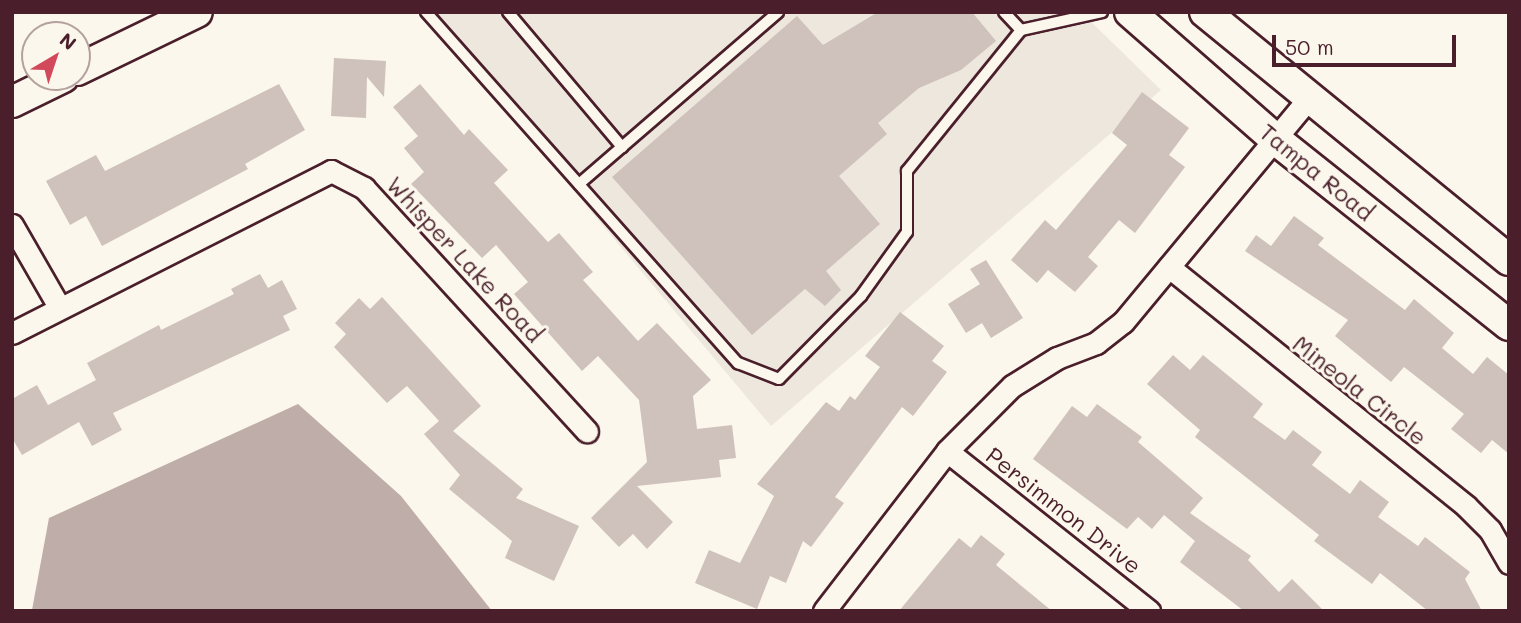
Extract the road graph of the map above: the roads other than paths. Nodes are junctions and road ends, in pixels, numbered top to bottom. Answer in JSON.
{"nodes":[{"id":1,"x":197,"y":12,"type":"edge"},
{"id":2,"x":426,"y":12,"type":"edge"},
{"id":3,"x":508,"y":12,"type":"edge"},
{"id":4,"x":778,"y":12,"type":"edge"},
{"id":5,"x":1004,"y":12,"type":"edge"},
{"id":6,"x":1102,"y":12,"type":"edge"},
{"id":7,"x":1130,"y":12,"type":"edge"},
{"id":8,"x":1206,"y":13,"type":"edge"},
{"id":9,"x":1021,"y":30,"type":"junction"},
{"id":10,"x":91,"y":63,"type":"edge"},
{"id":11,"x":34,"y":91,"type":"edge"},
{"id":12,"x":1307,"y":100,"type":"junction"},
{"id":13,"x":13,"y":101,"type":"edge"},
{"id":14,"x":1275,"y":139,"type":"junction"},
{"id":15,"x":622,"y":147,"type":"junction"},
{"id":16,"x":579,"y":184,"type":"junction"},
{"id":17,"x":12,"y":225,"type":"edge"},
{"id":18,"x":1509,"y":260,"type":"edge"},
{"id":19,"x":1169,"y":267,"type":"junction"},
{"id":20,"x":58,"y":305,"type":"junction"},
{"id":21,"x":1509,"y":325,"type":"edge"},
{"id":22,"x":12,"y":333,"type":"edge"},
{"id":23,"x":587,"y":431,"type":"dead end"},
{"id":24,"x":947,"y":451,"type":"junction"},
{"id":25,"x":1509,"y":563,"type":"edge"},
{"id":26,"x":824,"y":611,"type":"edge"},
{"id":27,"x":1149,"y":611,"type":"edge"}],
"edges":[{"from":1,"to":10,"type":"main road"},
{"from":2,"to":16,"type":"lane"},
{"from":3,"to":15,"type":"lane"},
{"from":4,"to":15,"type":"lane"},
{"from":5,"to":9,"type":"lane"},
{"from":6,"to":9,"type":"lane"},
{"from":7,"to":14,"type":"main road","name":"Tampa Road"},
{"from":8,"to":12,"type":"main road"},
{"from":9,"to":16,"type":"lane"},
{"from":11,"to":13,"type":"main road"},
{"from":12,"to":14,"type":"street"},
{"from":12,"to":18,"type":"main road"},
{"from":14,"to":19,"type":"street"},
{"from":14,"to":21,"type":"main road","name":"Tampa Road"},
{"from":15,"to":16,"type":"lane"},
{"from":17,"to":20,"type":"street"},
{"from":19,"to":24,"type":"street"},
{"from":19,"to":25,"type":"street","name":"Mineola Circle"},
{"from":20,"to":22,"type":"street","name":"Whisper Lake Road"},
{"from":20,"to":23,"type":"street","name":"Whisper Lake Road"},
{"from":24,"to":26,"type":"street"},
{"from":24,"to":27,"type":"street","name":"Persimmon Drive"}]}
